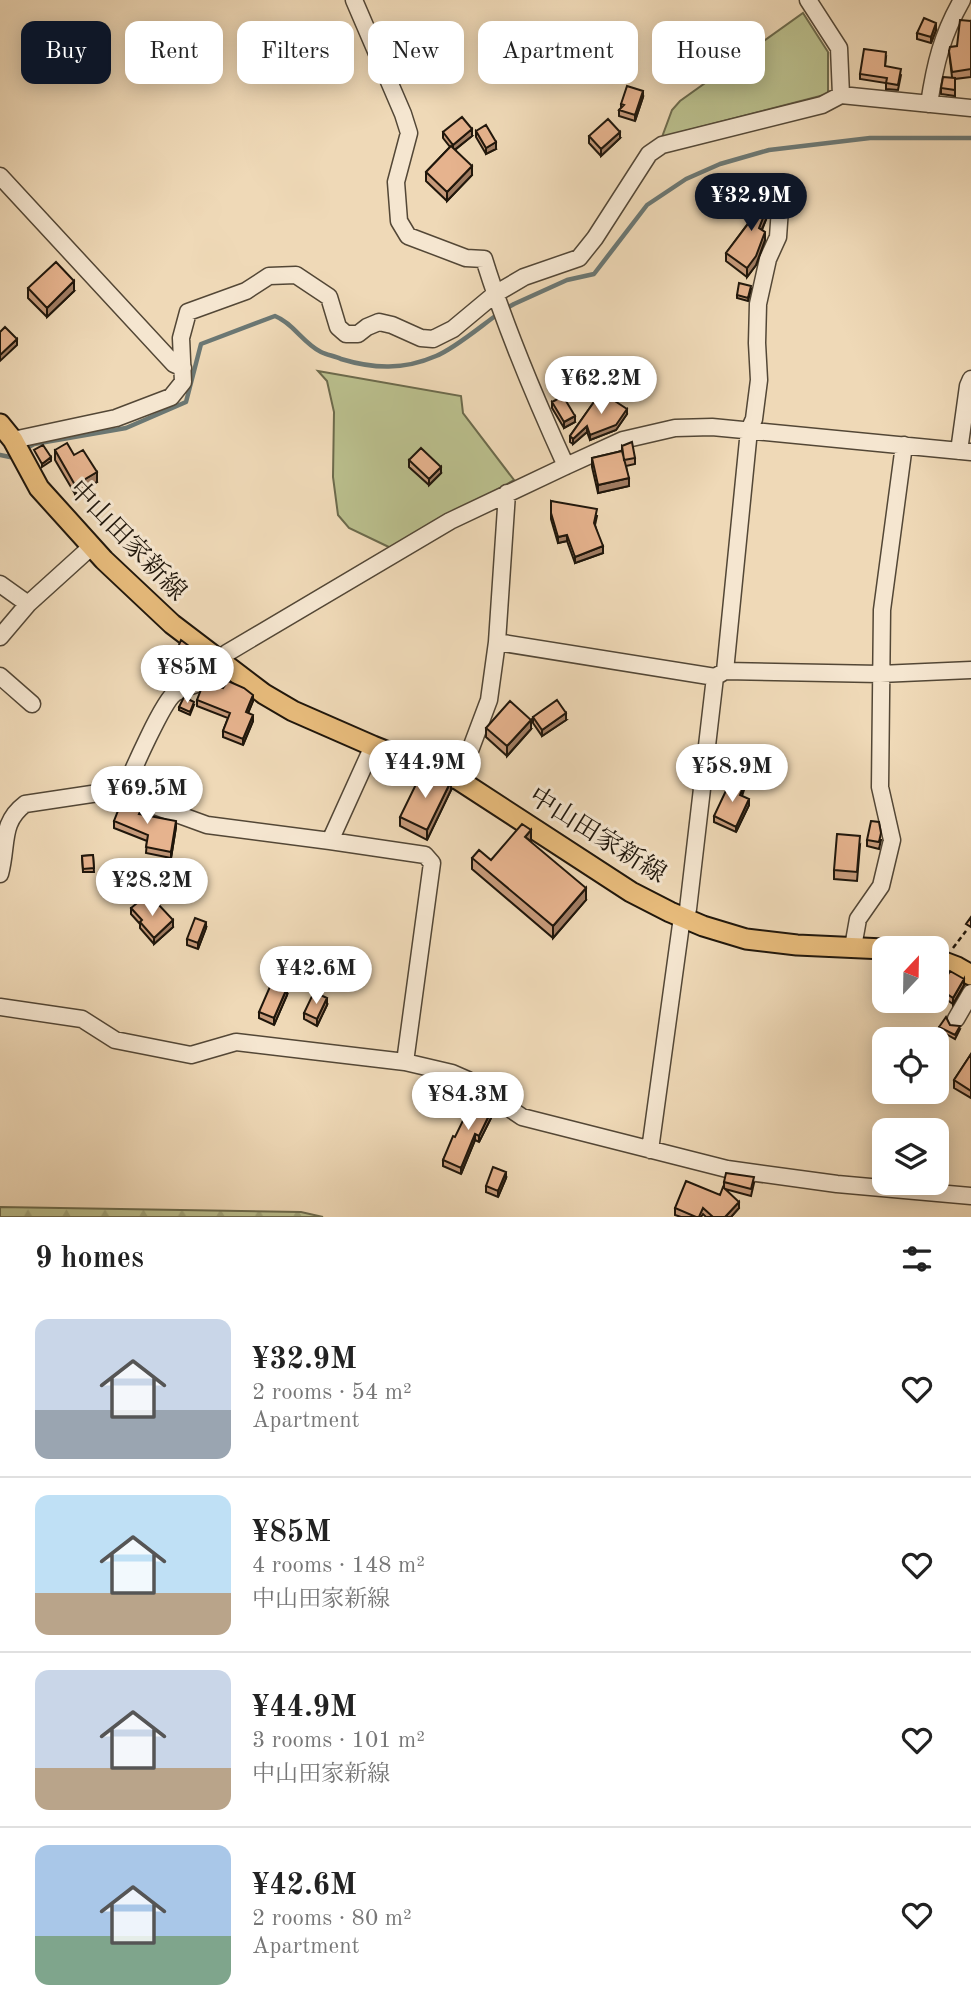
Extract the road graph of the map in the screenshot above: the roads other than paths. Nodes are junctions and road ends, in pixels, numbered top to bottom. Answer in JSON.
{"nodes":[{"id":1,"x":354,"y":0,"type":"edge"},
{"id":2,"x":808,"y":0,"type":"edge"},
{"id":3,"x":962,"y":0,"type":"edge"},
{"id":4,"x":841,"y":95,"type":"junction"},
{"id":5,"x":929,"y":104,"type":"junction"},
{"id":6,"x":971,"y":108,"type":"edge"},
{"id":7,"x":1,"y":179,"type":"edge"},
{"id":8,"x":781,"y":194,"type":"dead end"},
{"id":9,"x":495,"y":294,"type":"junction"},
{"id":10,"x":183,"y":368,"type":"junction"},
{"id":11,"x":971,"y":379,"type":"edge"},
{"id":12,"x":0,"y":424,"type":"edge"},
{"id":13,"x":749,"y":430,"type":"junction"},
{"id":14,"x":13,"y":440,"type":"junction"},
{"id":15,"x":904,"y":445,"type":"junction"},
{"id":16,"x":965,"y":451,"type":"edge"},
{"id":17,"x":566,"y":466,"type":"junction"},
{"id":18,"x":507,"y":493,"type":"junction"},
{"id":19,"x":91,"y":547,"type":"junction"},
{"id":20,"x":0,"y":584,"type":"edge"},
{"id":21,"x":28,"y":604,"type":"junction"},
{"id":22,"x":0,"y":637,"type":"edge"},
{"id":23,"x":497,"y":642,"type":"junction"},
{"id":24,"x":226,"y":663,"type":"junction"},
{"id":25,"x":971,"y":670,"type":"edge"},
{"id":26,"x":720,"y":674,"type":"junction"},
{"id":27,"x":880,"y":674,"type":"junction"},
{"id":28,"x":0,"y":676,"type":"edge"},
{"id":29,"x":32,"y":704,"type":"dead end"},
{"id":30,"x":373,"y":746,"type":"junction"},
{"id":31,"x":458,"y":780,"type":"junction"},
{"id":32,"x":125,"y":789,"type":"junction"},
{"id":33,"x":330,"y":841,"type":"junction"},
{"id":34,"x":0,"y":874,"type":"edge"},
{"id":35,"x":682,"y":917,"type":"junction"},
{"id":36,"x":853,"y":947,"type":"junction"},
{"id":37,"x":872,"y":948,"type":"edge"},
{"id":38,"x":949,"y":965,"type":"edge"},
{"id":39,"x":971,"y":975,"type":"edge"},
{"id":40,"x":971,"y":993,"type":"edge"},
{"id":41,"x":0,"y":1007,"type":"edge"},
{"id":42,"x":956,"y":1019,"type":"dead end"},
{"id":43,"x":405,"y":1062,"type":"junction"},
{"id":44,"x":650,"y":1150,"type":"junction"},
{"id":45,"x":971,"y":1196,"type":"edge"}],
"edges":[{"from":1,"to":9,"type":"street"},
{"from":2,"to":4,"type":"street"},
{"from":3,"to":5,"type":"street"},
{"from":4,"to":5,"type":"street"},
{"from":4,"to":9,"type":"street"},
{"from":5,"to":6,"type":"street"},
{"from":7,"to":10,"type":"street"},
{"from":8,"to":13,"type":"street"},
{"from":9,"to":10,"type":"street"},
{"from":9,"to":17,"type":"street"},
{"from":10,"to":14,"type":"street"},
{"from":11,"to":16,"type":"street"},
{"from":12,"to":14,"type":"main road","name":"中山田家新線"},
{"from":13,"to":15,"type":"street"},
{"from":13,"to":17,"type":"street"},
{"from":13,"to":26,"type":"street"},
{"from":14,"to":19,"type":"main road","name":"中山田家新線"},
{"from":15,"to":16,"type":"street"},
{"from":15,"to":27,"type":"street"},
{"from":17,"to":18,"type":"street"},
{"from":18,"to":23,"type":"street"},
{"from":18,"to":24,"type":"street"},
{"from":19,"to":21,"type":"street"},
{"from":19,"to":24,"type":"main road","name":"中山田家新線"},
{"from":20,"to":21,"type":"street"},
{"from":21,"to":22,"type":"street"},
{"from":23,"to":26,"type":"street"},
{"from":23,"to":31,"type":"street"},
{"from":24,"to":30,"type":"main road","name":"中山田家新線"},
{"from":24,"to":32,"type":"street"},
{"from":25,"to":27,"type":"street"},
{"from":26,"to":27,"type":"street"},
{"from":26,"to":35,"type":"street"},
{"from":27,"to":36,"type":"street"},
{"from":28,"to":29,"type":"street"},
{"from":30,"to":31,"type":"main road","name":"中山田家新線"},
{"from":30,"to":33,"type":"street"},
{"from":31,"to":35,"type":"main road","name":"中山田家新線"},
{"from":32,"to":33,"type":"street"},
{"from":32,"to":34,"type":"street"},
{"from":33,"to":43,"type":"street"},
{"from":35,"to":36,"type":"main road","name":"中山田家新線"},
{"from":35,"to":44,"type":"street"},
{"from":36,"to":37,"type":"main road","name":"中山田家新線"},
{"from":38,"to":39,"type":"main road"},
{"from":40,"to":42,"type":"street"},
{"from":41,"to":43,"type":"street"},
{"from":43,"to":44,"type":"street"},
{"from":44,"to":45,"type":"street"}]}
